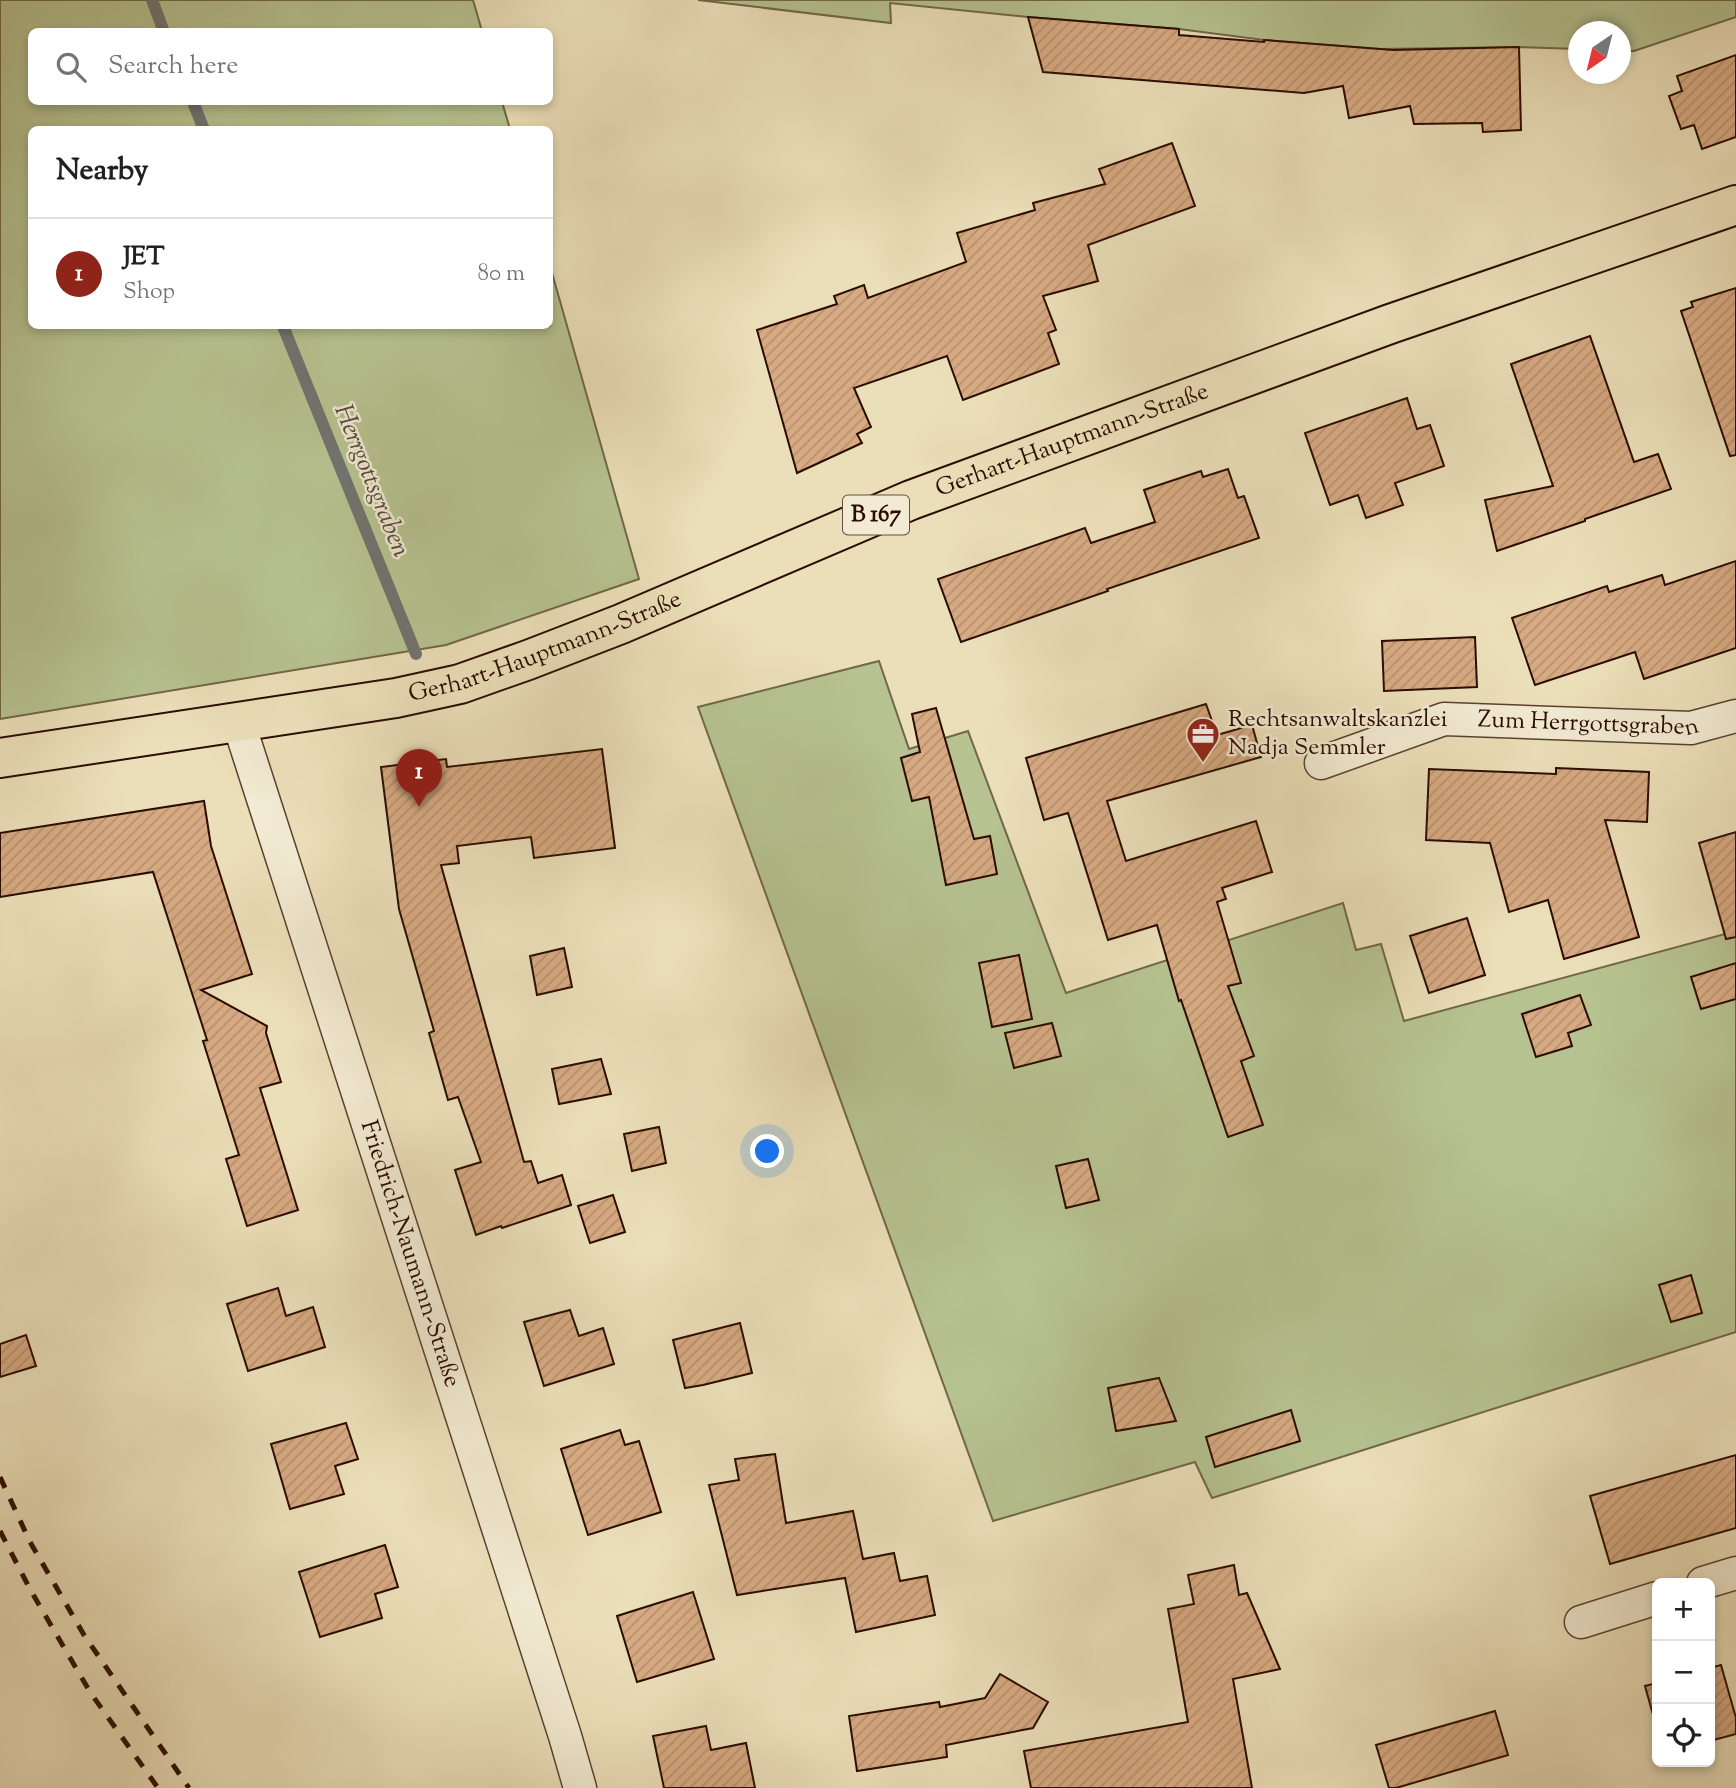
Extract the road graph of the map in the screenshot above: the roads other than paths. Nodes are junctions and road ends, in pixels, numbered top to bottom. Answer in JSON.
{"nodes":[{"id":1,"x":1736,"y":205,"type":"edge"},
{"id":2,"x":1736,"y":716,"type":"edge"},
{"id":3,"x":238,"y":721,"type":"junction"},
{"id":4,"x":0,"y":758,"type":"edge"},
{"id":5,"x":1321,"y":763,"type":"dead end"},
{"id":6,"x":1736,"y":1573,"type":"edge"},
{"id":7,"x":1715,"y":1579,"type":"edge"},
{"id":8,"x":1652,"y":1600,"type":"edge"},
{"id":9,"x":1581,"y":1622,"type":"dead end"},
{"id":10,"x":580,"y":1788,"type":"edge"}],
"edges":[{"from":1,"to":3,"type":"main road","name":"Gerhart-Hauptmann-Straße","number":"B 167"},
{"from":2,"to":5,"type":"street","name":"Zum Herrgottsgraben"},
{"from":3,"to":4,"type":"main road","name":"Gerhart-Hauptmann-Straße","number":"B 167"},
{"from":3,"to":10,"type":"street","name":"Friedrich-Naumann-Straße"},
{"from":6,"to":7,"type":"street"},
{"from":8,"to":9,"type":"street"}]}
